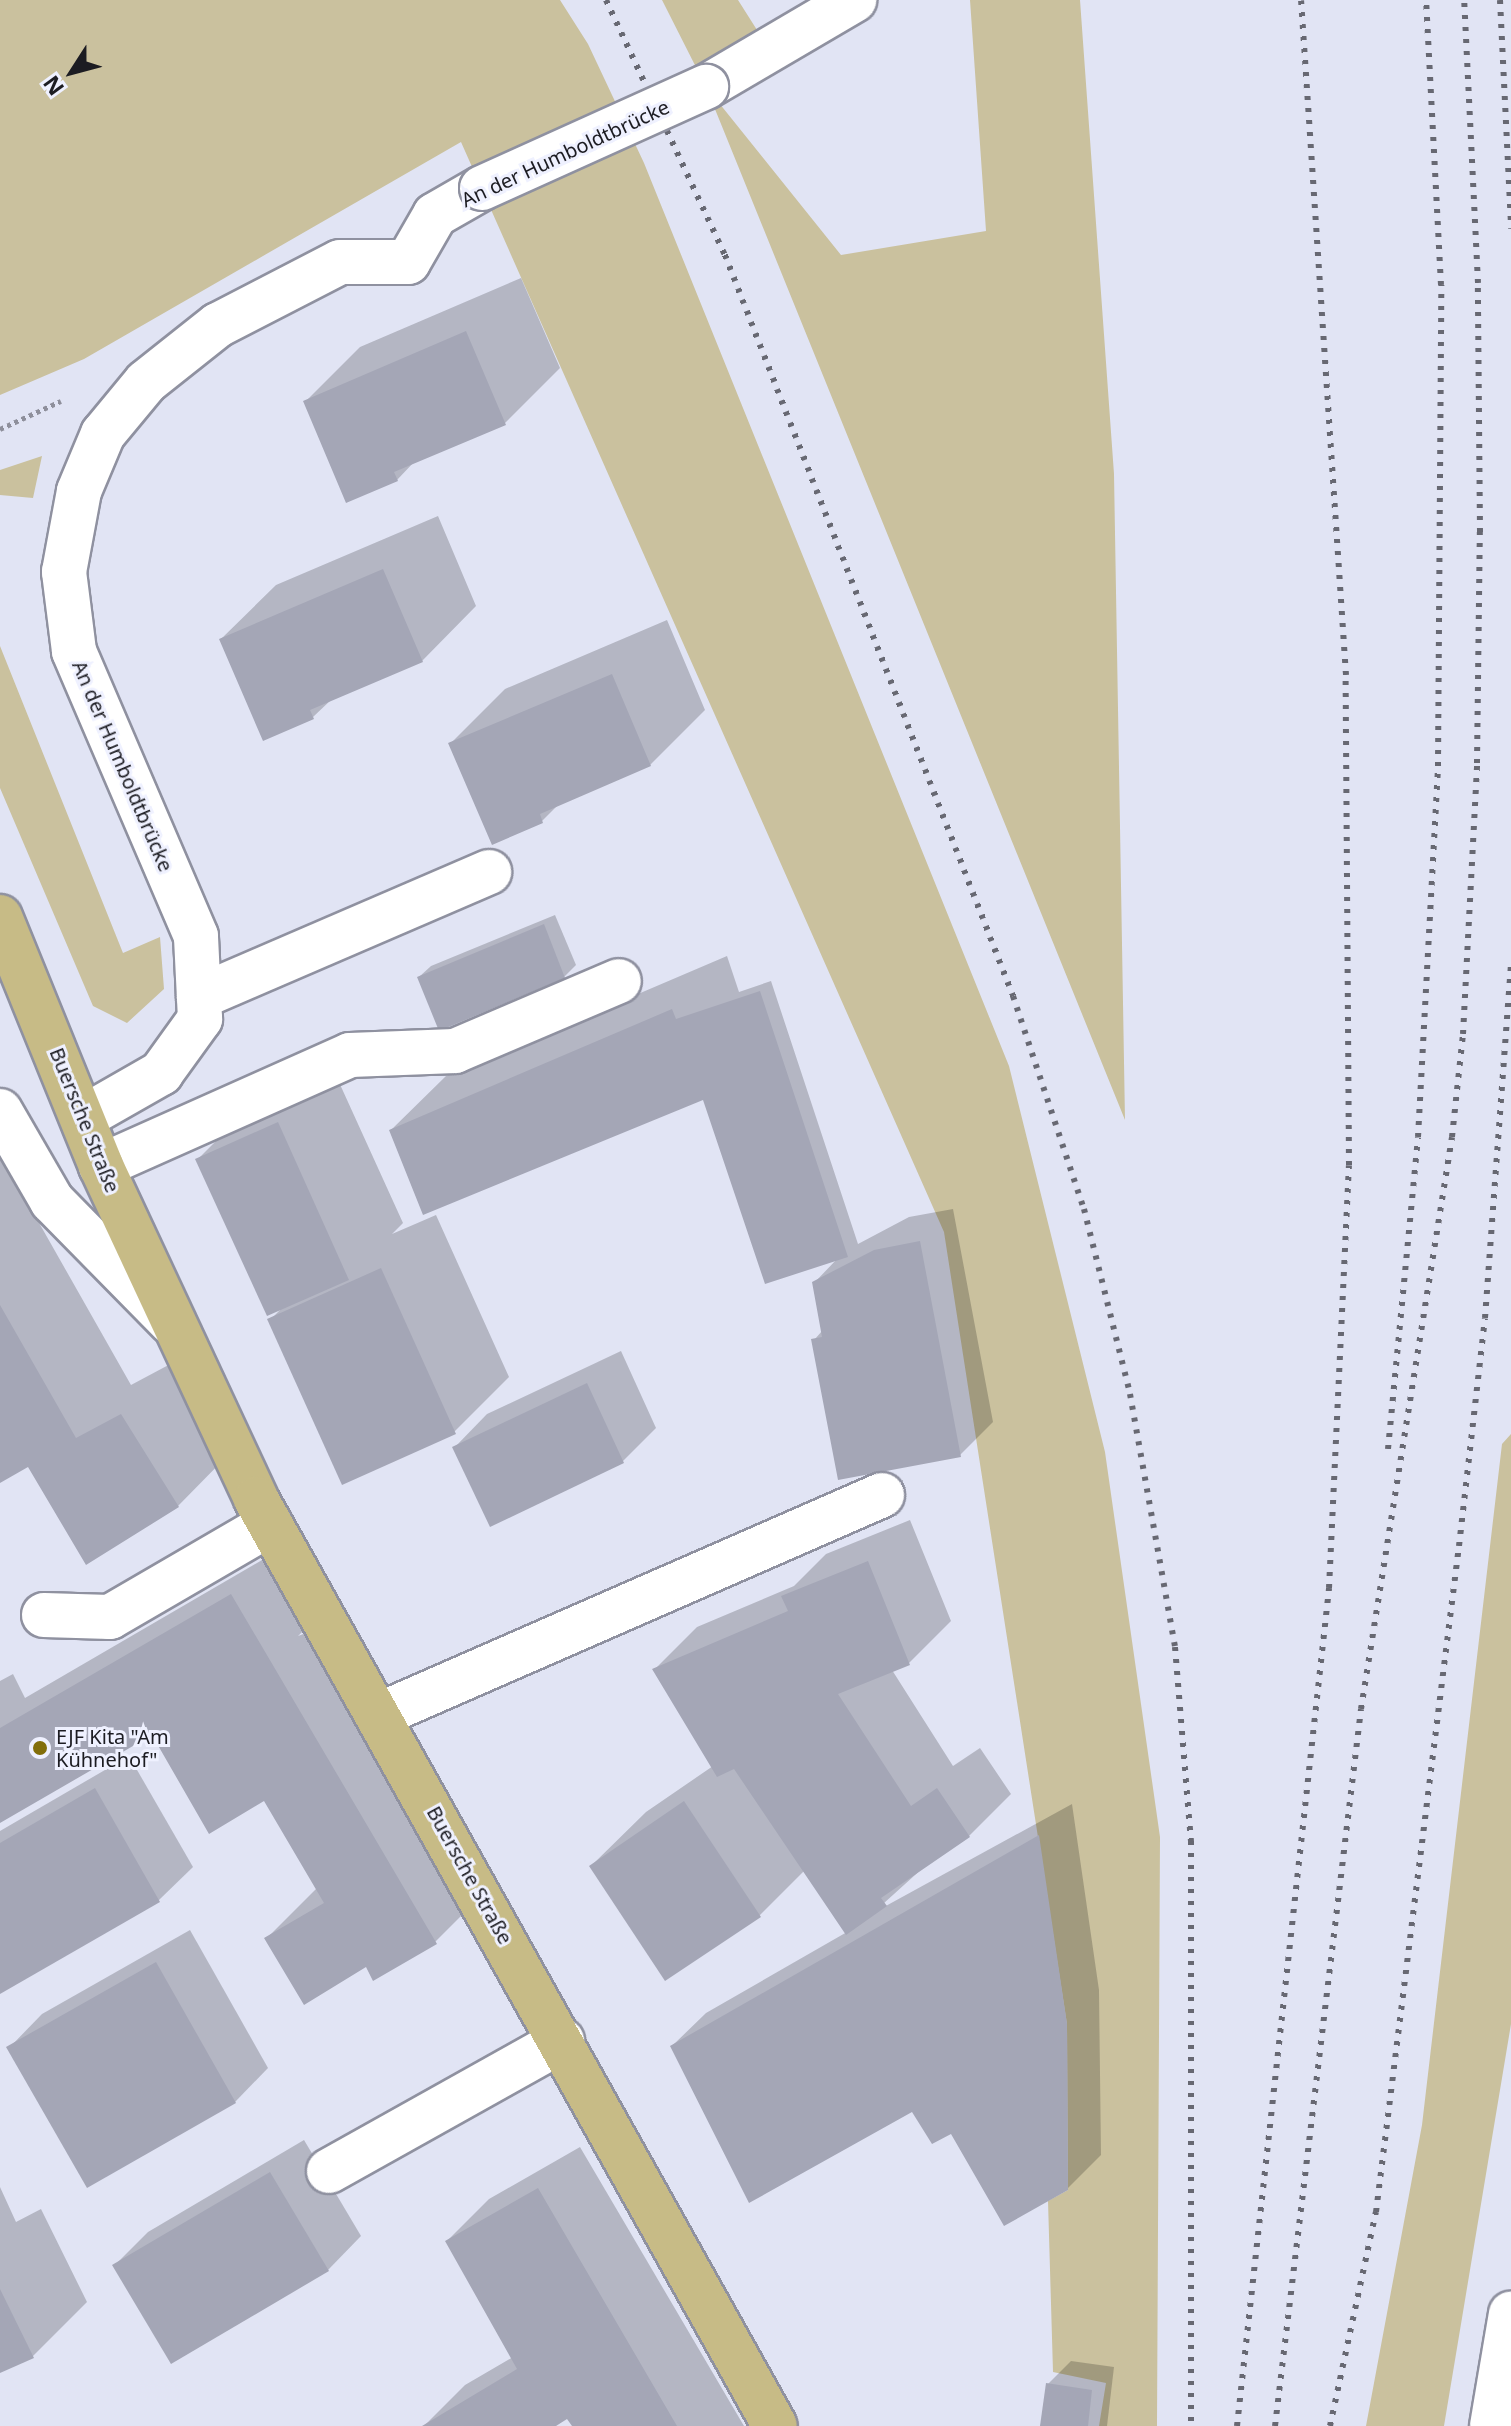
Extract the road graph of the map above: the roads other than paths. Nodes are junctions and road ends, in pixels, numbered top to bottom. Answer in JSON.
{"nodes":[{"id":1,"x":854,"y":0,"type":"edge"},
{"id":2,"x":489,"y":872,"type":"dead end"},
{"id":3,"x":0,"y":917,"type":"edge"},
{"id":4,"x":619,"y":981,"type":"dead end"},
{"id":5,"x":199,"y":997,"type":"junction"},
{"id":6,"x":0,"y":1111,"type":"edge"},
{"id":7,"x":84,"y":1117,"type":"junction"},
{"id":8,"x":101,"y":1166,"type":"junction"},
{"id":9,"x":171,"y":1322,"type":"junction"},
{"id":10,"x":882,"y":1495,"type":"dead end"},
{"id":11,"x":270,"y":1524,"type":"junction"},
{"id":12,"x":44,"y":1615,"type":"dead end"},
{"id":13,"x":379,"y":1715,"type":"junction"},
{"id":14,"x":562,"y":2041,"type":"junction"},
{"id":15,"x":329,"y":2171,"type":"dead end"},
{"id":16,"x":1511,"y":2314,"type":"edge"},
{"id":17,"x":775,"y":2426,"type":"edge"},
{"id":18,"x":1492,"y":2426,"type":"edge"}],
"edges":[{"from":1,"to":5,"type":"street","name":"An der Humboldtbrücke","bridge":true},
{"from":2,"to":5,"type":"street"},
{"from":3,"to":7,"type":"main road","name":"Buersche Straße"},
{"from":4,"to":8,"type":"street"},
{"from":5,"to":7,"type":"street","name":"An der Humboldtbrücke"},
{"from":6,"to":9,"type":"street","name":"Buersche Straße"},
{"from":7,"to":8,"type":"main road","name":"Buersche Straße"},
{"from":8,"to":9,"type":"main road","name":"Buersche Straße"},
{"from":9,"to":11,"type":"main road","name":"Buersche Straße"},
{"from":10,"to":13,"type":"street"},
{"from":11,"to":12,"type":"street"},
{"from":11,"to":13,"type":"main road","name":"Buersche Straße"},
{"from":13,"to":14,"type":"main road","name":"Buersche Straße"},
{"from":14,"to":15,"type":"street"},
{"from":14,"to":17,"type":"main road","name":"Buersche Straße"},
{"from":16,"to":18,"type":"street"}]}
